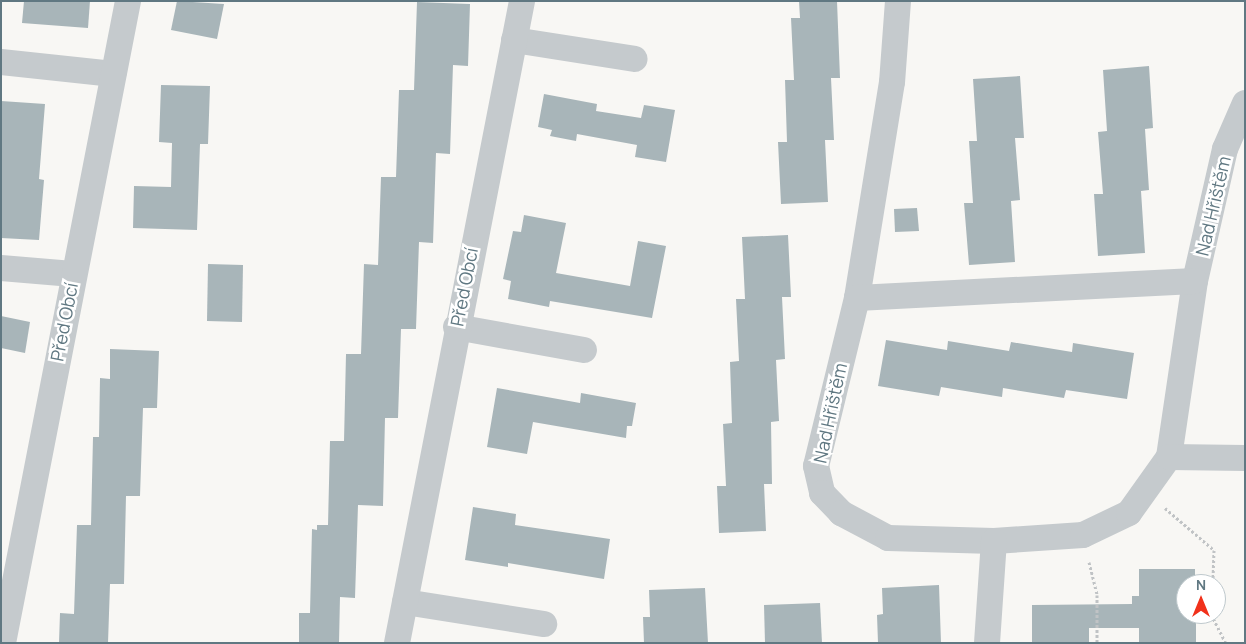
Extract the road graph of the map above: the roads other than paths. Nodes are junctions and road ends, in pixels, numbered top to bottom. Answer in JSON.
{"nodes":[{"id":1,"x":128,"y":1,"type":"edge"},
{"id":2,"x":522,"y":1,"type":"edge"},
{"id":3,"x":898,"y":1,"type":"edge"},
{"id":4,"x":514,"y":40,"type":"junction"},
{"id":5,"x":635,"y":59,"type":"dead end"},
{"id":6,"x":1,"y":62,"type":"edge"},
{"id":7,"x":113,"y":74,"type":"junction"},
{"id":8,"x":1245,"y":103,"type":"edge"},
{"id":9,"x":1,"y":268,"type":"edge"},
{"id":10,"x":73,"y":274,"type":"junction"},
{"id":11,"x":1195,"y":281,"type":"junction"},
{"id":12,"x":857,"y":298,"type":"junction"},
{"id":13,"x":456,"y":327,"type":"junction"},
{"id":14,"x":584,"y":350,"type":"dead end"},
{"id":15,"x":1168,"y":457,"type":"junction"},
{"id":16,"x":1245,"y":458,"type":"edge"},
{"id":17,"x":994,"y":541,"type":"junction"},
{"id":18,"x":9,"y":560,"type":"edge"},
{"id":19,"x":405,"y":602,"type":"junction"},
{"id":20,"x":544,"y":624,"type":"dead end"},
{"id":21,"x":3,"y":643,"type":"edge"},
{"id":22,"x":397,"y":643,"type":"edge"},
{"id":23,"x":987,"y":643,"type":"edge"}],
"edges":[{"from":1,"to":7,"type":"street","name":"Před Obcí"},
{"from":2,"to":4,"type":"street","name":"Před Obcí"},
{"from":3,"to":12,"type":"street","name":"Nad Hřištěm"},
{"from":4,"to":5,"type":"street"},
{"from":4,"to":13,"type":"street","name":"Před Obcí"},
{"from":6,"to":7,"type":"street"},
{"from":7,"to":10,"type":"street","name":"Před Obcí"},
{"from":8,"to":11,"type":"street","name":"Nad Hřištěm"},
{"from":9,"to":10,"type":"street"},
{"from":10,"to":18,"type":"street","name":"Před Obcí"},
{"from":11,"to":12,"type":"street"},
{"from":11,"to":15,"type":"street","name":"Nad Hřištěm"},
{"from":12,"to":17,"type":"street","name":"Nad Hřištěm"},
{"from":13,"to":14,"type":"street"},
{"from":13,"to":19,"type":"street","name":"Před Obcí"},
{"from":15,"to":16,"type":"street"},
{"from":15,"to":17,"type":"street","name":"Nad Hřištěm"},
{"from":17,"to":23,"type":"street"},
{"from":18,"to":21,"type":"street","name":"Před Obcí"},
{"from":19,"to":20,"type":"street"},
{"from":19,"to":22,"type":"street","name":"Před Obcí"}]}
